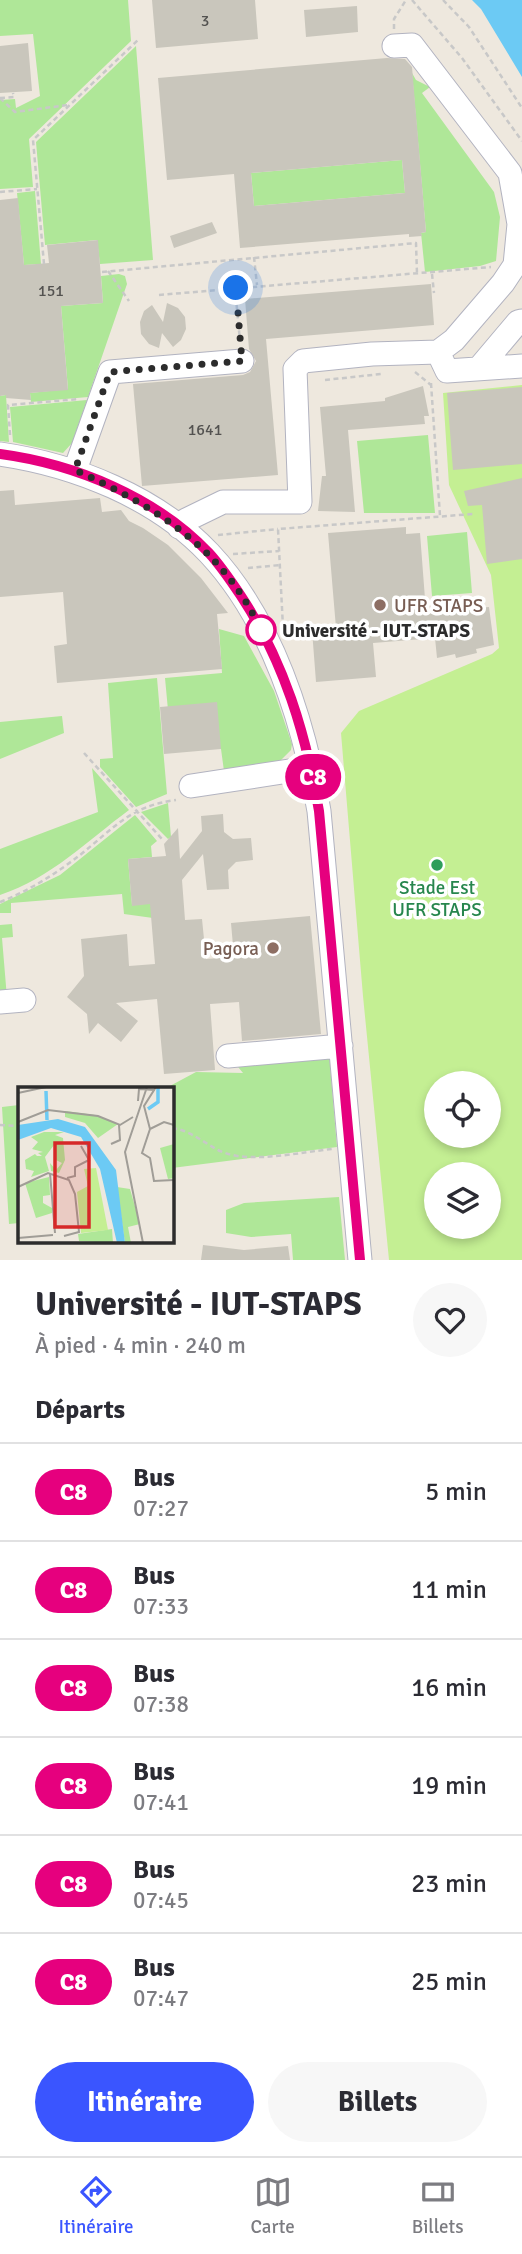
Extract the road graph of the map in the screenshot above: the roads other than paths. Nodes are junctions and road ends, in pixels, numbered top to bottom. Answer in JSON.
{"nodes":[{"id":1,"x":394,"y":46,"type":"road end"},
{"id":2,"x":522,"y":321,"type":"edge"},
{"id":3,"x":438,"y":352,"type":"junction"},
{"id":4,"x":242,"y":361,"type":"road end"},
{"id":5,"x":522,"y":366,"type":"edge"},
{"id":6,"x":480,"y":367,"type":"junction"},
{"id":7,"x":5,"y":449,"type":"edge"},
{"id":8,"x":75,"y":470,"type":"junction"},
{"id":9,"x":179,"y":527,"type":"junction"},
{"id":10,"x":311,"y":764,"type":"junction"},
{"id":11,"x":183,"y":793,"type":"road end"},
{"id":12,"x":24,"y":1000,"type":"dead end"},
{"id":13,"x":0,"y":1002,"type":"edge"},
{"id":14,"x":341,"y":1046,"type":"junction"},
{"id":15,"x":228,"y":1056,"type":"dead end"},
{"id":16,"x":359,"y":1260,"type":"edge"}],
"edges":[{"from":1,"to":3,"type":"street"},
{"from":2,"to":6,"type":"street"},
{"from":3,"to":6,"type":"street"},
{"from":3,"to":9,"type":"street"},
{"from":4,"to":8,"type":"street"},
{"from":5,"to":6,"type":"street"},
{"from":7,"to":8,"type":"street"},
{"from":8,"to":9,"type":"street"},
{"from":9,"to":10,"type":"street"},
{"from":10,"to":11,"type":"street"},
{"from":10,"to":14,"type":"street"},
{"from":12,"to":13,"type":"street"},
{"from":14,"to":15,"type":"street"},
{"from":14,"to":16,"type":"street"}]}
